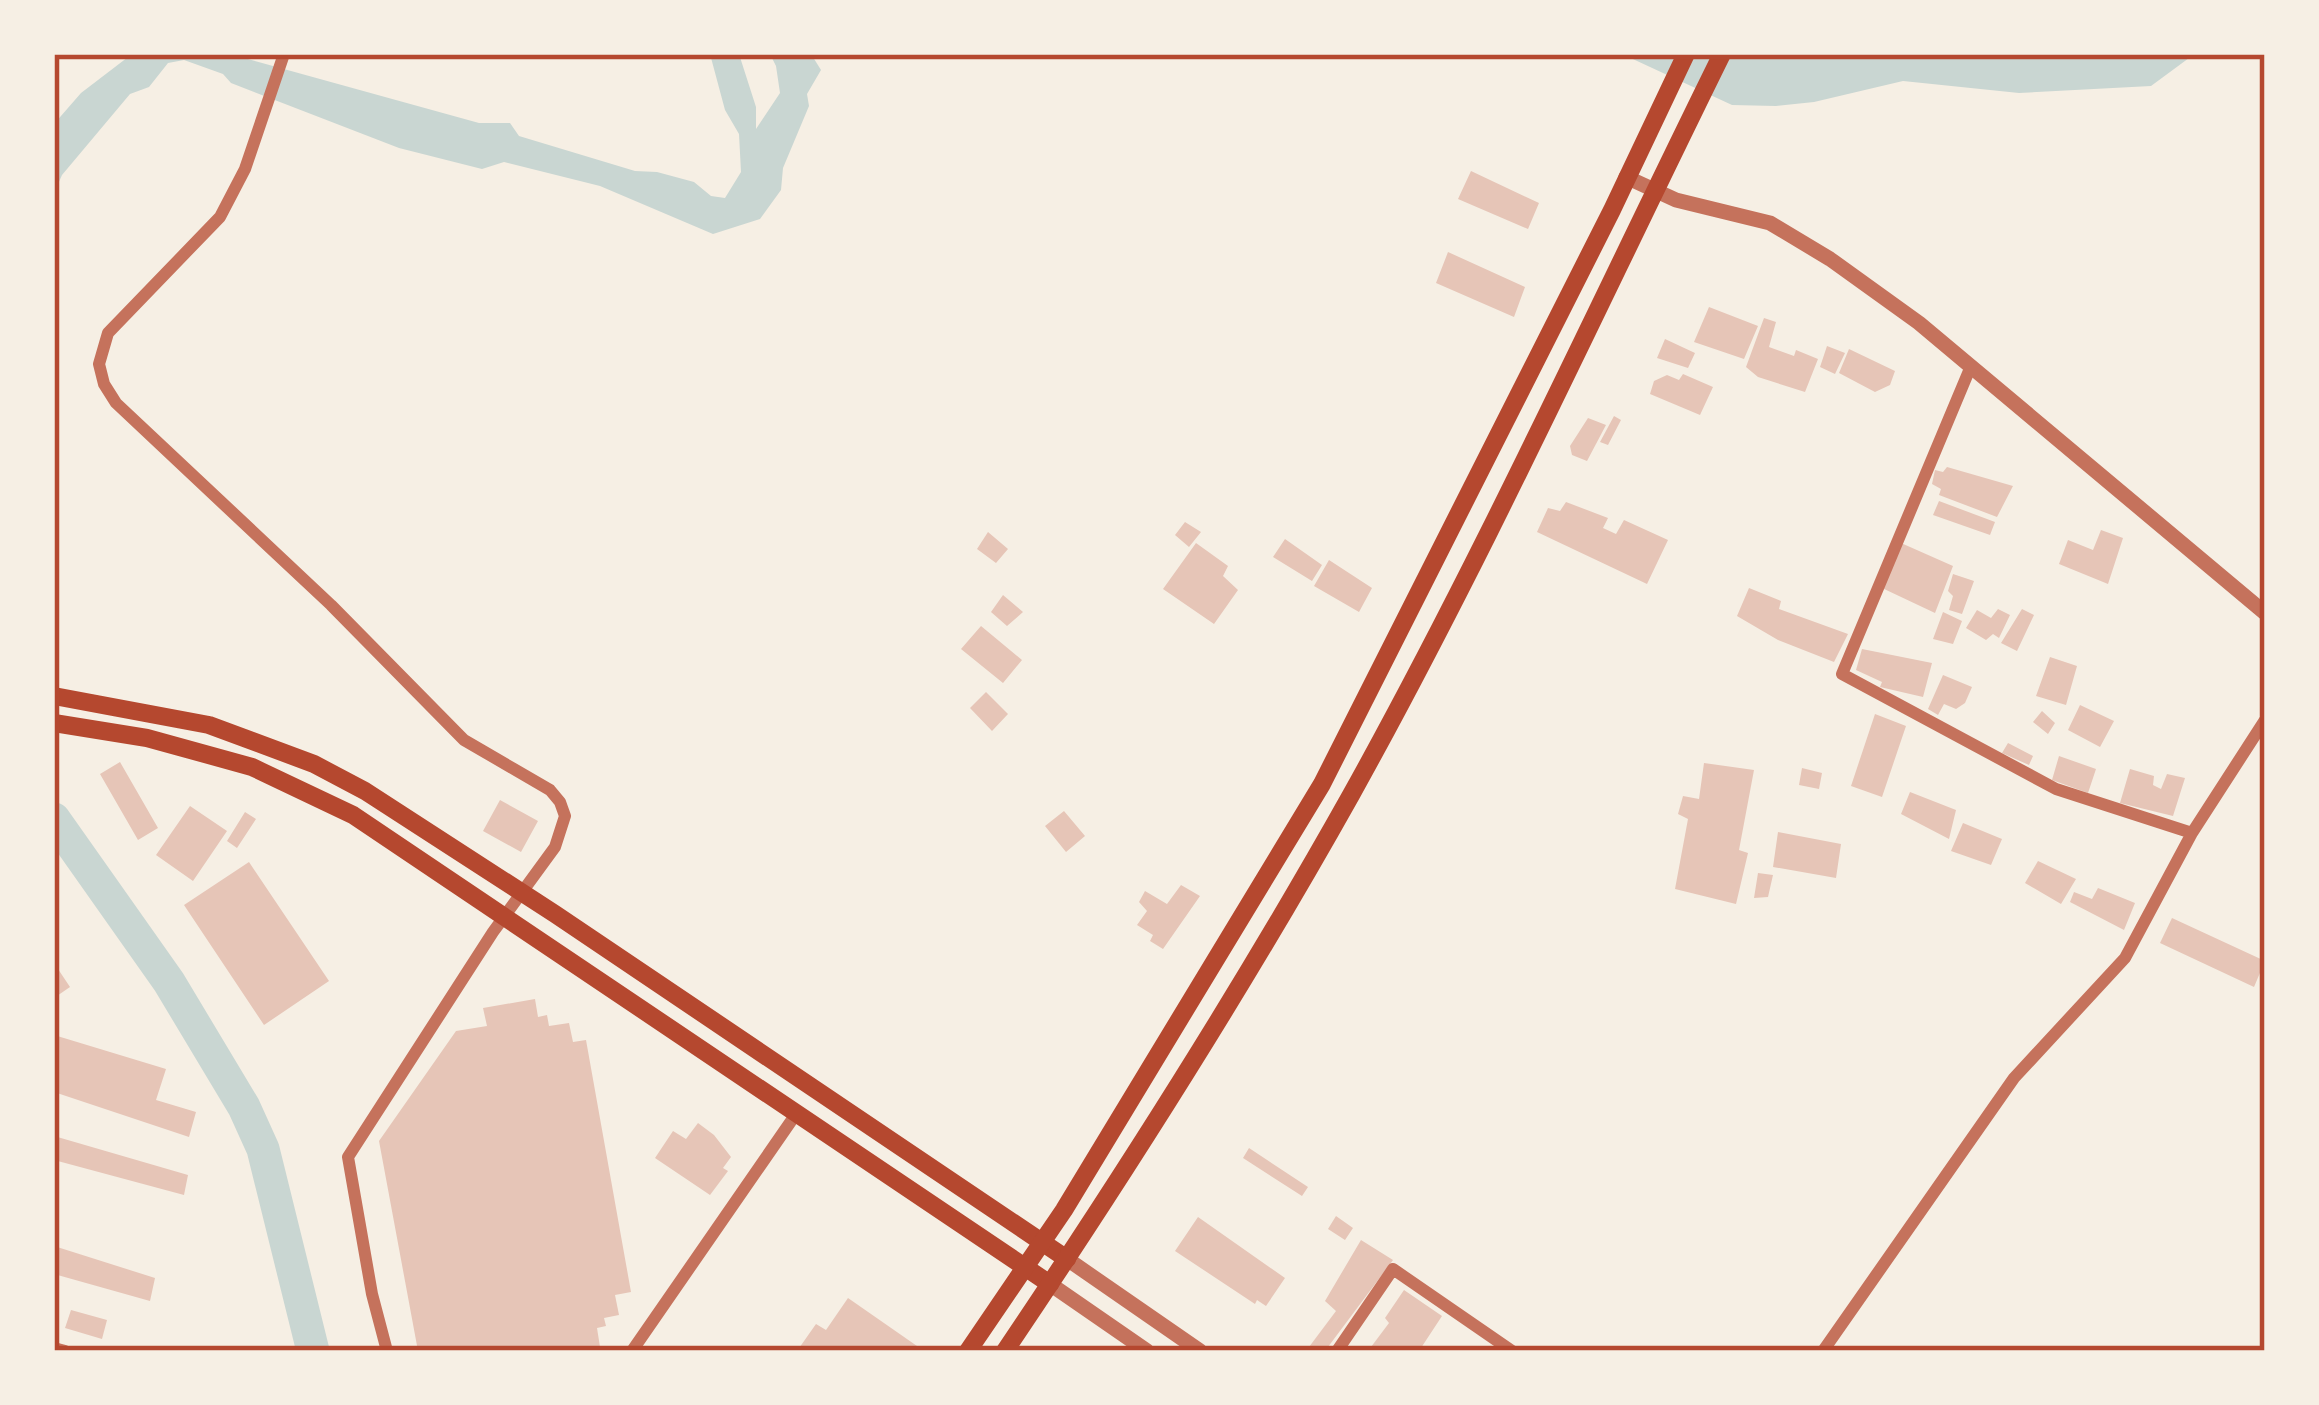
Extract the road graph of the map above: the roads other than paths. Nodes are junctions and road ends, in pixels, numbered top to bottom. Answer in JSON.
{"nodes":[{"id":1,"x":1685,"y":54,"type":"edge"},
{"id":2,"x":1721,"y":54,"type":"edge"},
{"id":3,"x":284,"y":56,"type":"edge"},
{"id":4,"x":1626,"y":177,"type":"junction"},
{"id":5,"x":1656,"y":190,"type":"junction"},
{"id":6,"x":1971,"y":366,"type":"junction"},
{"id":7,"x":2265,"y":613,"type":"edge"},
{"id":8,"x":54,"y":696,"type":"edge"},
{"id":9,"x":2265,"y":720,"type":"edge"},
{"id":10,"x":54,"y":723,"type":"edge"},
{"id":11,"x":2192,"y":833,"type":"junction"},
{"id":12,"x":522,"y":892,"type":"junction"},
{"id":13,"x":503,"y":916,"type":"junction"},
{"id":14,"x":796,"y":1114,"type":"junction"},
{"id":15,"x":1042,"y":1242,"type":"junction"},
{"id":16,"x":1067,"y":1258,"type":"junction"},
{"id":17,"x":1024,"y":1268,"type":"junction"},
{"id":18,"x":1050,"y":1284,"type":"junction"},
{"id":19,"x":54,"y":1348,"type":"edge"},
{"id":20,"x":64,"y":1351,"type":"edge"},
{"id":21,"x":387,"y":1351,"type":"edge"},
{"id":22,"x":632,"y":1351,"type":"edge"},
{"id":23,"x":968,"y":1351,"type":"edge"},
{"id":24,"x":1005,"y":1351,"type":"edge"},
{"id":25,"x":1147,"y":1351,"type":"edge"},
{"id":26,"x":1200,"y":1351,"type":"edge"},
{"id":27,"x":1337,"y":1351,"type":"edge"},
{"id":28,"x":1512,"y":1351,"type":"edge"},
{"id":29,"x":1823,"y":1351,"type":"edge"}],
"edges":[{"from":1,"to":4,"type":"main road"},
{"from":2,"to":5,"type":"main road"},
{"from":3,"to":12,"type":"street"},
{"from":4,"to":5,"type":"street"},
{"from":4,"to":15,"type":"main road"},
{"from":5,"to":6,"type":"street"},
{"from":5,"to":16,"type":"main road"},
{"from":6,"to":7,"type":"street"},
{"from":6,"to":11,"type":"street"},
{"from":8,"to":12,"type":"main road"},
{"from":9,"to":11,"type":"street"},
{"from":10,"to":13,"type":"main road"},
{"from":11,"to":29,"type":"street"},
{"from":12,"to":13,"type":"street"},
{"from":12,"to":15,"type":"main road"},
{"from":13,"to":14,"type":"main road"},
{"from":13,"to":21,"type":"street"},
{"from":14,"to":17,"type":"main road"},
{"from":14,"to":22,"type":"street"},
{"from":15,"to":16,"type":"main road"},
{"from":15,"to":17,"type":"main road"},
{"from":16,"to":18,"type":"main road"},
{"from":16,"to":26,"type":"street"},
{"from":17,"to":18,"type":"main road"},
{"from":17,"to":23,"type":"main road"},
{"from":18,"to":24,"type":"main road"},
{"from":18,"to":25,"type":"street"},
{"from":19,"to":20,"type":"street"},
{"from":27,"to":28,"type":"street"}]}
